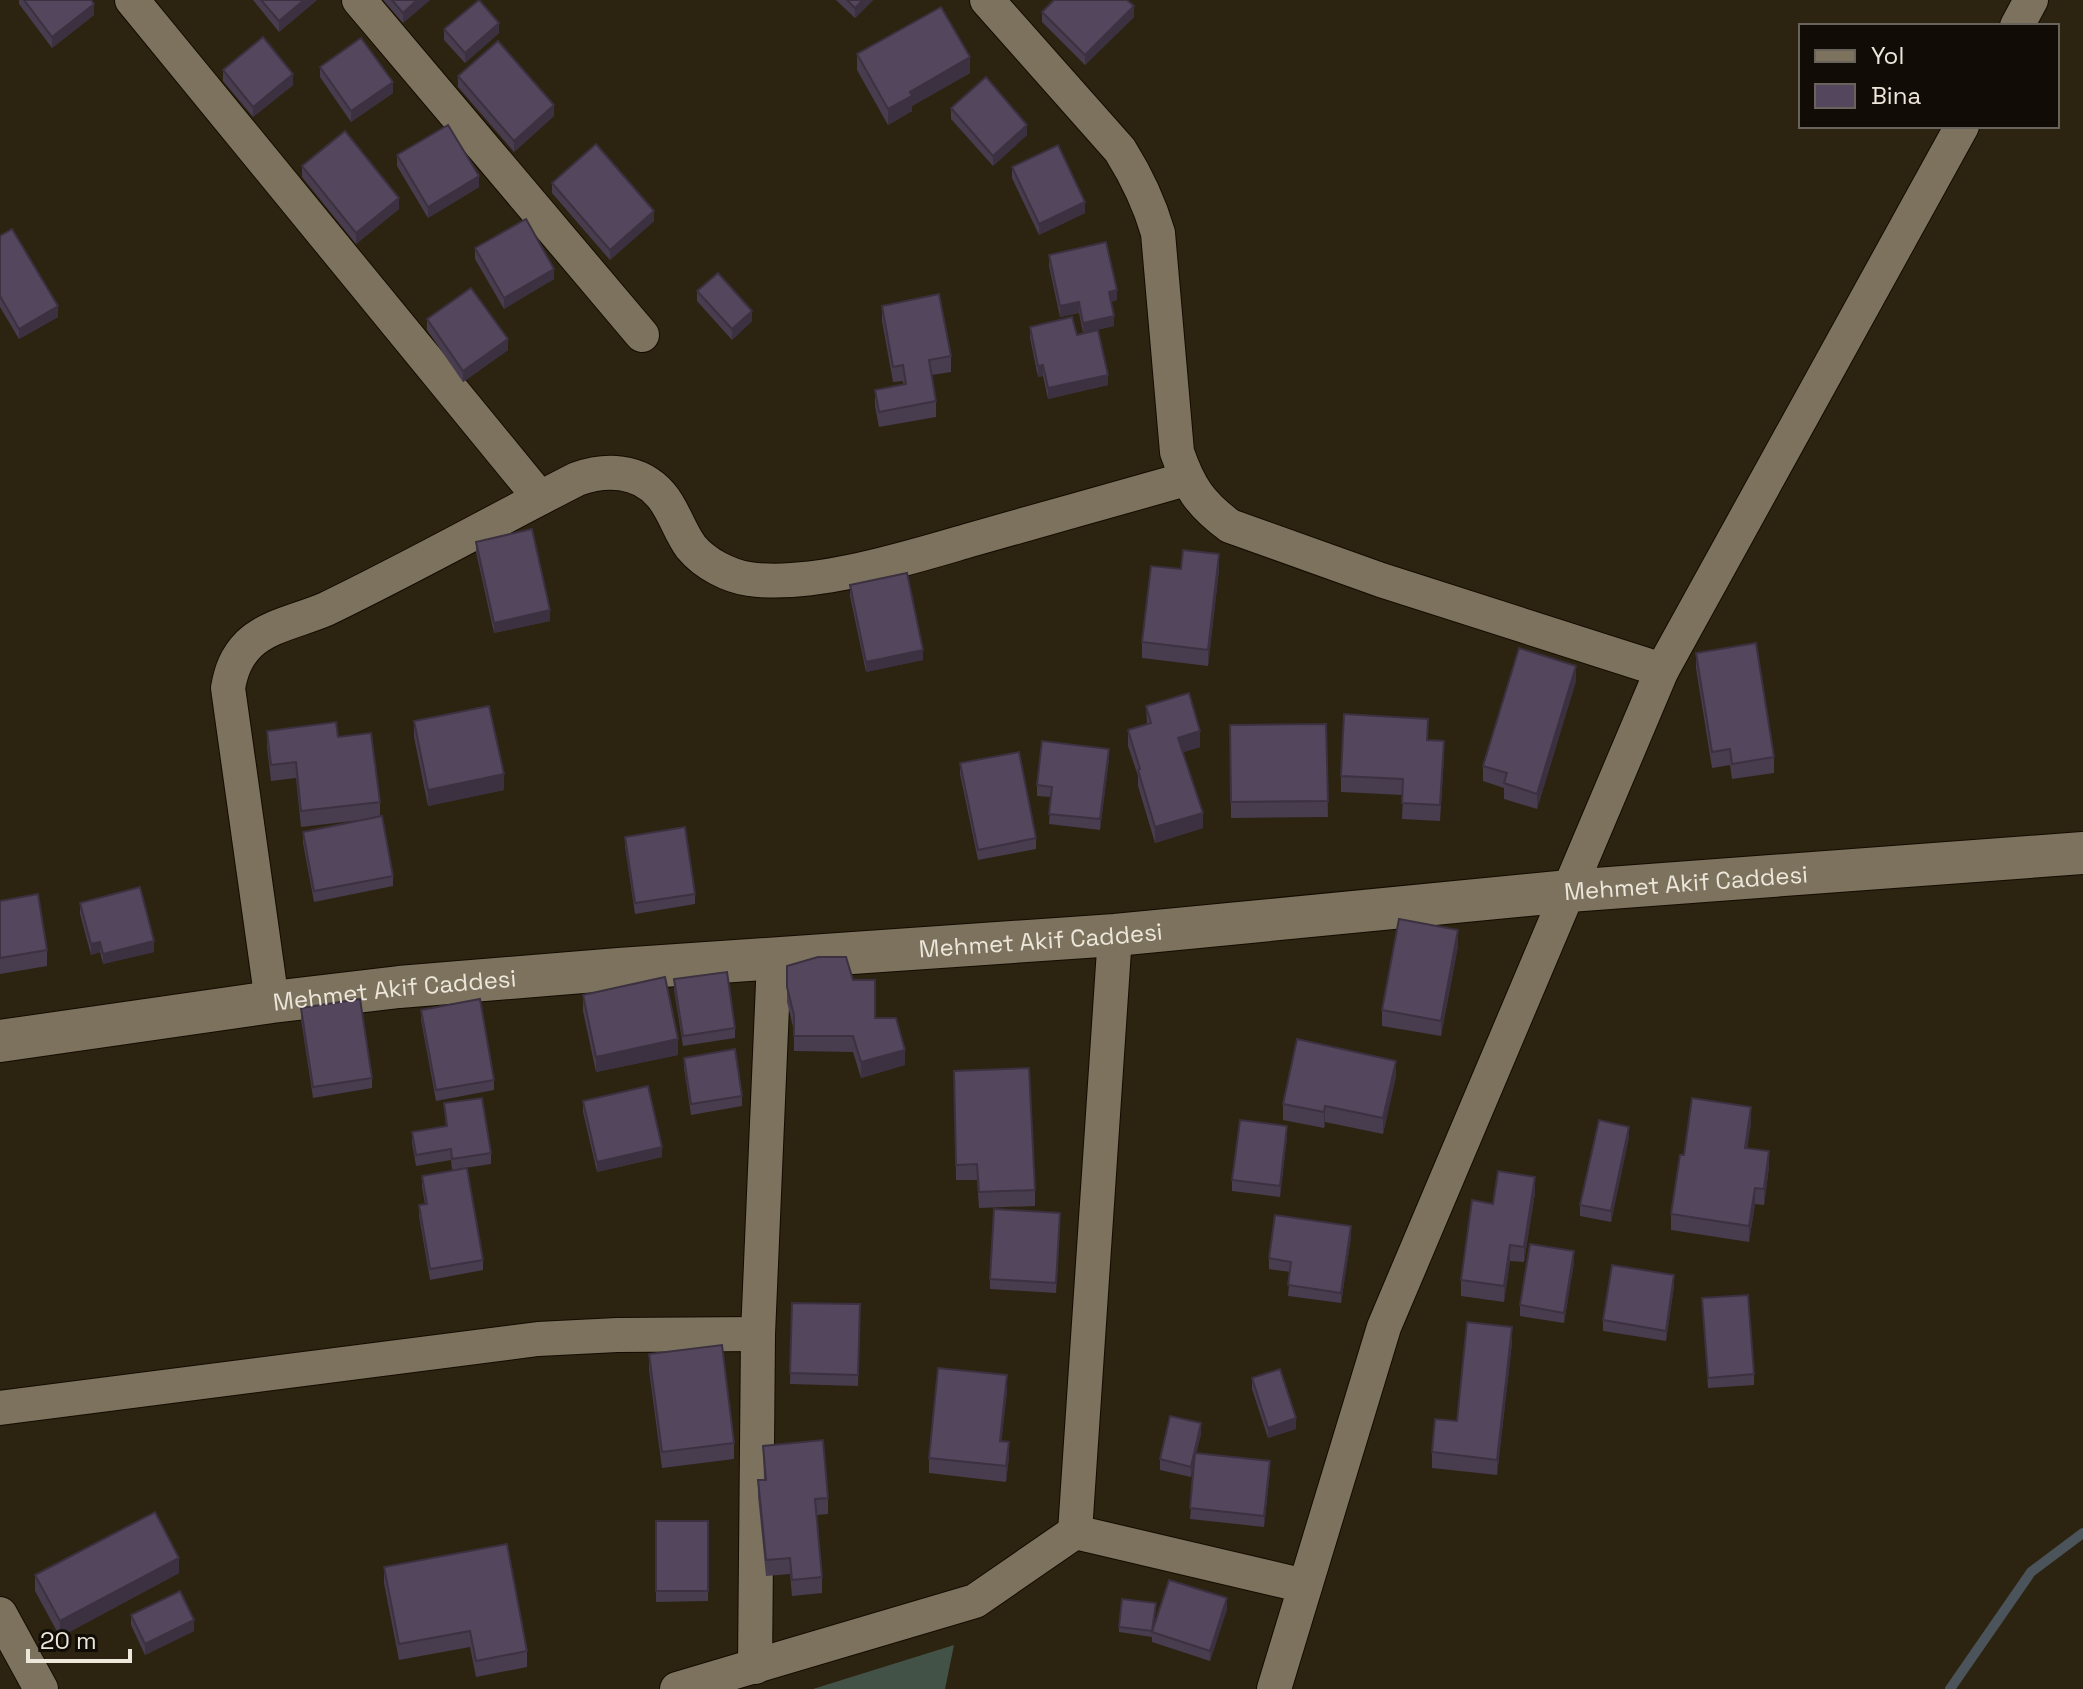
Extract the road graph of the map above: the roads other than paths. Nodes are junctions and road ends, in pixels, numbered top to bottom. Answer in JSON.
{"nodes":[{"id":1,"x":132,"y":0,"type":"edge"},
{"id":2,"x":359,"y":0,"type":"edge"},
{"id":3,"x":987,"y":0,"type":"edge"},
{"id":4,"x":2031,"y":0,"type":"edge"},
{"id":5,"x":2018,"y":24,"type":"edge"},
{"id":6,"x":1961,"y":128,"type":"edge"},
{"id":7,"x":642,"y":335,"type":"dead end"},
{"id":8,"x":1186,"y":479,"type":"junction"},
{"id":9,"x":540,"y":498,"type":"junction"},
{"id":10,"x":1662,"y":670,"type":"junction"},
{"id":11,"x":2083,"y":853,"type":"edge"},
{"id":12,"x":1569,"y":891,"type":"junction"},
{"id":13,"x":1115,"y":935,"type":"junction"},
{"id":14,"x":774,"y":960,"type":"junction"},
{"id":15,"x":272,"y":1002,"type":"junction"},
{"id":16,"x":0,"y":1041,"type":"edge"},
{"id":17,"x":758,"y":1334,"type":"junction"},
{"id":18,"x":0,"y":1408,"type":"edge"},
{"id":19,"x":1075,"y":1532,"type":"junction"},
{"id":20,"x":1305,"y":1586,"type":"junction"},
{"id":21,"x":0,"y":1614,"type":"edge"},
{"id":22,"x":755,"y":1667,"type":"junction"},
{"id":23,"x":41,"y":1689,"type":"edge"},
{"id":24,"x":677,"y":1689,"type":"edge"},
{"id":25,"x":1274,"y":1689,"type":"edge"}],
"edges":[{"from":1,"to":9,"type":"street"},
{"from":2,"to":7,"type":"street"},
{"from":3,"to":8,"type":"street"},
{"from":4,"to":5,"type":"street"},
{"from":6,"to":10,"type":"street"},
{"from":8,"to":9,"type":"street"},
{"from":8,"to":10,"type":"street"},
{"from":9,"to":15,"type":"street"},
{"from":10,"to":12,"type":"street"},
{"from":11,"to":12,"type":"street","name":"Mehmet Akif Caddesi"},
{"from":12,"to":13,"type":"street","name":"Mehmet Akif Caddesi"},
{"from":12,"to":20,"type":"street"},
{"from":13,"to":14,"type":"street","name":"Mehmet Akif Caddesi"},
{"from":13,"to":19,"type":"street"},
{"from":14,"to":15,"type":"street","name":"Mehmet Akif Caddesi"},
{"from":14,"to":17,"type":"street"},
{"from":15,"to":16,"type":"street","name":"Mehmet Akif Caddesi"},
{"from":17,"to":18,"type":"street"},
{"from":17,"to":22,"type":"street"},
{"from":19,"to":20,"type":"street"},
{"from":19,"to":22,"type":"street"},
{"from":20,"to":25,"type":"street"},
{"from":21,"to":23,"type":"street"},
{"from":22,"to":24,"type":"street"}]}
